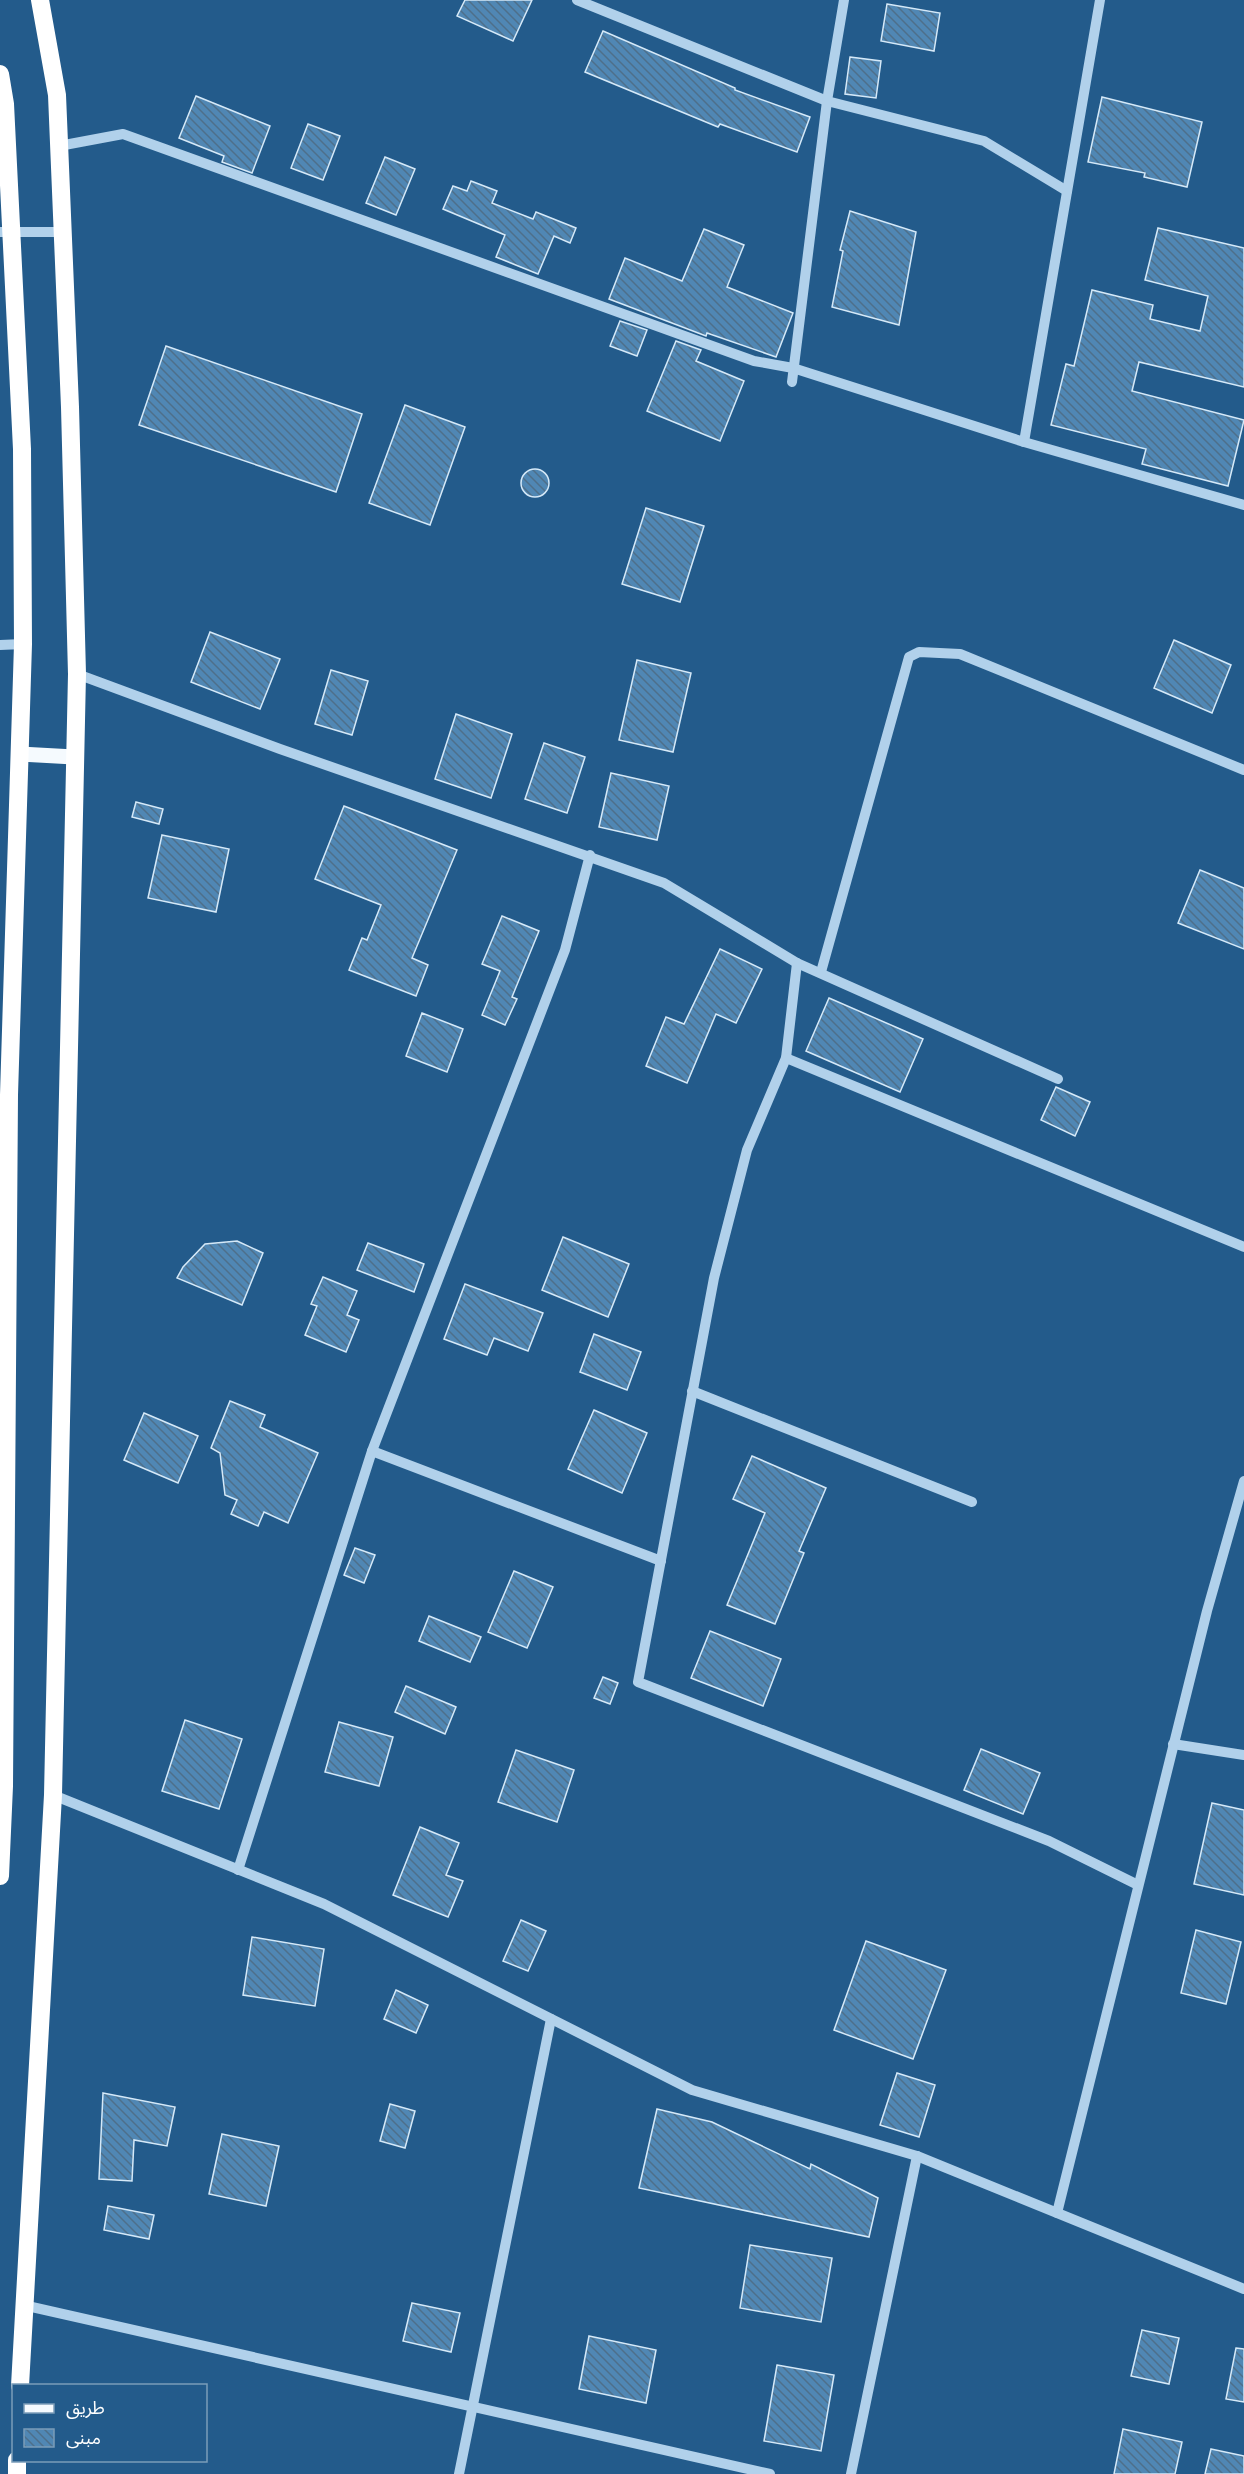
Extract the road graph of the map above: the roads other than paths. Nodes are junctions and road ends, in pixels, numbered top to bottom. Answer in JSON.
{"nodes":[{"id":1,"x":40,"y":0,"type":"edge"},
{"id":2,"x":577,"y":0,"type":"edge"},
{"id":3,"x":844,"y":0,"type":"edge"},
{"id":4,"x":1100,"y":0,"type":"edge"},
{"id":5,"x":0,"y":75,"type":"edge"},
{"id":6,"x":827,"y":101,"type":"junction"},
{"id":7,"x":60,"y":146,"type":"junction"},
{"id":8,"x":1067,"y":191,"type":"junction"},
{"id":9,"x":6,"y":232,"type":"edge"},
{"id":10,"x":63,"y":232,"type":"junction"},
{"id":11,"x":794,"y":368,"type":"junction"},
{"id":12,"x":792,"y":382,"type":"dead end"},
{"id":13,"x":1024,"y":442,"type":"junction"},
{"id":14,"x":1244,"y":505,"type":"edge"},
{"id":15,"x":0,"y":645,"type":"edge"},
{"id":16,"x":23,"y":645,"type":"junction"},
{"id":17,"x":77,"y":674,"type":"junction"},
{"id":18,"x":20,"y":754,"type":"junction"},
{"id":19,"x":74,"y":756,"type":"junction"},
{"id":20,"x":1244,"y":770,"type":"edge"},
{"id":21,"x":590,"y":855,"type":"junction"},
{"id":22,"x":798,"y":963,"type":"junction"},
{"id":23,"x":820,"y":972,"type":"junction"},
{"id":24,"x":786,"y":1058,"type":"junction"},
{"id":25,"x":1058,"y":1079,"type":"dead end"},
{"id":26,"x":5,"y":1095,"type":"edge"},
{"id":27,"x":1244,"y":1247,"type":"edge"},
{"id":28,"x":692,"y":1391,"type":"junction"},
{"id":29,"x":372,"y":1451,"type":"junction"},
{"id":30,"x":1244,"y":1480,"type":"edge"},
{"id":31,"x":972,"y":1502,"type":"dead end"},
{"id":32,"x":661,"y":1561,"type":"junction"},
{"id":33,"x":1173,"y":1744,"type":"junction"},
{"id":34,"x":1244,"y":1755,"type":"edge"},
{"id":35,"x":53,"y":1795,"type":"junction"},
{"id":36,"x":238,"y":1870,"type":"junction"},
{"id":37,"x":0,"y":1876,"type":"edge"},
{"id":38,"x":1138,"y":1885,"type":"junction"},
{"id":39,"x":551,"y":2019,"type":"junction"},
{"id":40,"x":917,"y":2156,"type":"junction"},
{"id":41,"x":1057,"y":2213,"type":"junction"},
{"id":42,"x":1244,"y":2289,"type":"edge"},
{"id":43,"x":23,"y":2305,"type":"junction"},
{"id":44,"x":20,"y":2384,"type":"edge"},
{"id":45,"x":475,"y":2407,"type":"junction"},
{"id":46,"x":459,"y":2474,"type":"edge"},
{"id":47,"x":770,"y":2474,"type":"edge"},
{"id":48,"x":850,"y":2474,"type":"edge"}],
"edges":[{"from":1,"to":7,"type":"highway"},
{"from":2,"to":6,"type":"street"},
{"from":3,"to":6,"type":"street"},
{"from":4,"to":8,"type":"street"},
{"from":5,"to":9,"type":"highway"},
{"from":6,"to":8,"type":"street"},
{"from":6,"to":11,"type":"street"},
{"from":7,"to":10,"type":"highway"},
{"from":7,"to":11,"type":"street"},
{"from":8,"to":13,"type":"street"},
{"from":9,"to":10,"type":"street"},
{"from":9,"to":16,"type":"highway"},
{"from":10,"to":17,"type":"highway"},
{"from":11,"to":12,"type":"street"},
{"from":11,"to":13,"type":"street"},
{"from":13,"to":14,"type":"street"},
{"from":15,"to":16,"type":"street"},
{"from":16,"to":18,"type":"highway"},
{"from":17,"to":19,"type":"highway"},
{"from":17,"to":21,"type":"street"},
{"from":18,"to":19,"type":"main road"},
{"from":18,"to":26,"type":"highway"},
{"from":19,"to":35,"type":"highway"},
{"from":20,"to":23,"type":"street"},
{"from":21,"to":22,"type":"street"},
{"from":21,"to":29,"type":"street"},
{"from":22,"to":23,"type":"street"},
{"from":22,"to":24,"type":"street"},
{"from":23,"to":25,"type":"street"},
{"from":24,"to":27,"type":"street"},
{"from":24,"to":28,"type":"street"},
{"from":26,"to":37,"type":"highway"},
{"from":28,"to":31,"type":"street"},
{"from":28,"to":32,"type":"street"},
{"from":29,"to":32,"type":"street"},
{"from":29,"to":36,"type":"street"},
{"from":30,"to":33,"type":"street"},
{"from":32,"to":38,"type":"street"},
{"from":33,"to":34,"type":"street"},
{"from":33,"to":38,"type":"street"},
{"from":35,"to":36,"type":"street"},
{"from":35,"to":43,"type":"highway"},
{"from":36,"to":39,"type":"street"},
{"from":38,"to":41,"type":"street"},
{"from":39,"to":40,"type":"street"},
{"from":39,"to":45,"type":"street"},
{"from":40,"to":41,"type":"street"},
{"from":40,"to":48,"type":"street"},
{"from":41,"to":42,"type":"street"},
{"from":43,"to":44,"type":"highway"},
{"from":43,"to":45,"type":"street"},
{"from":45,"to":46,"type":"street"},
{"from":45,"to":47,"type":"street"}]}
